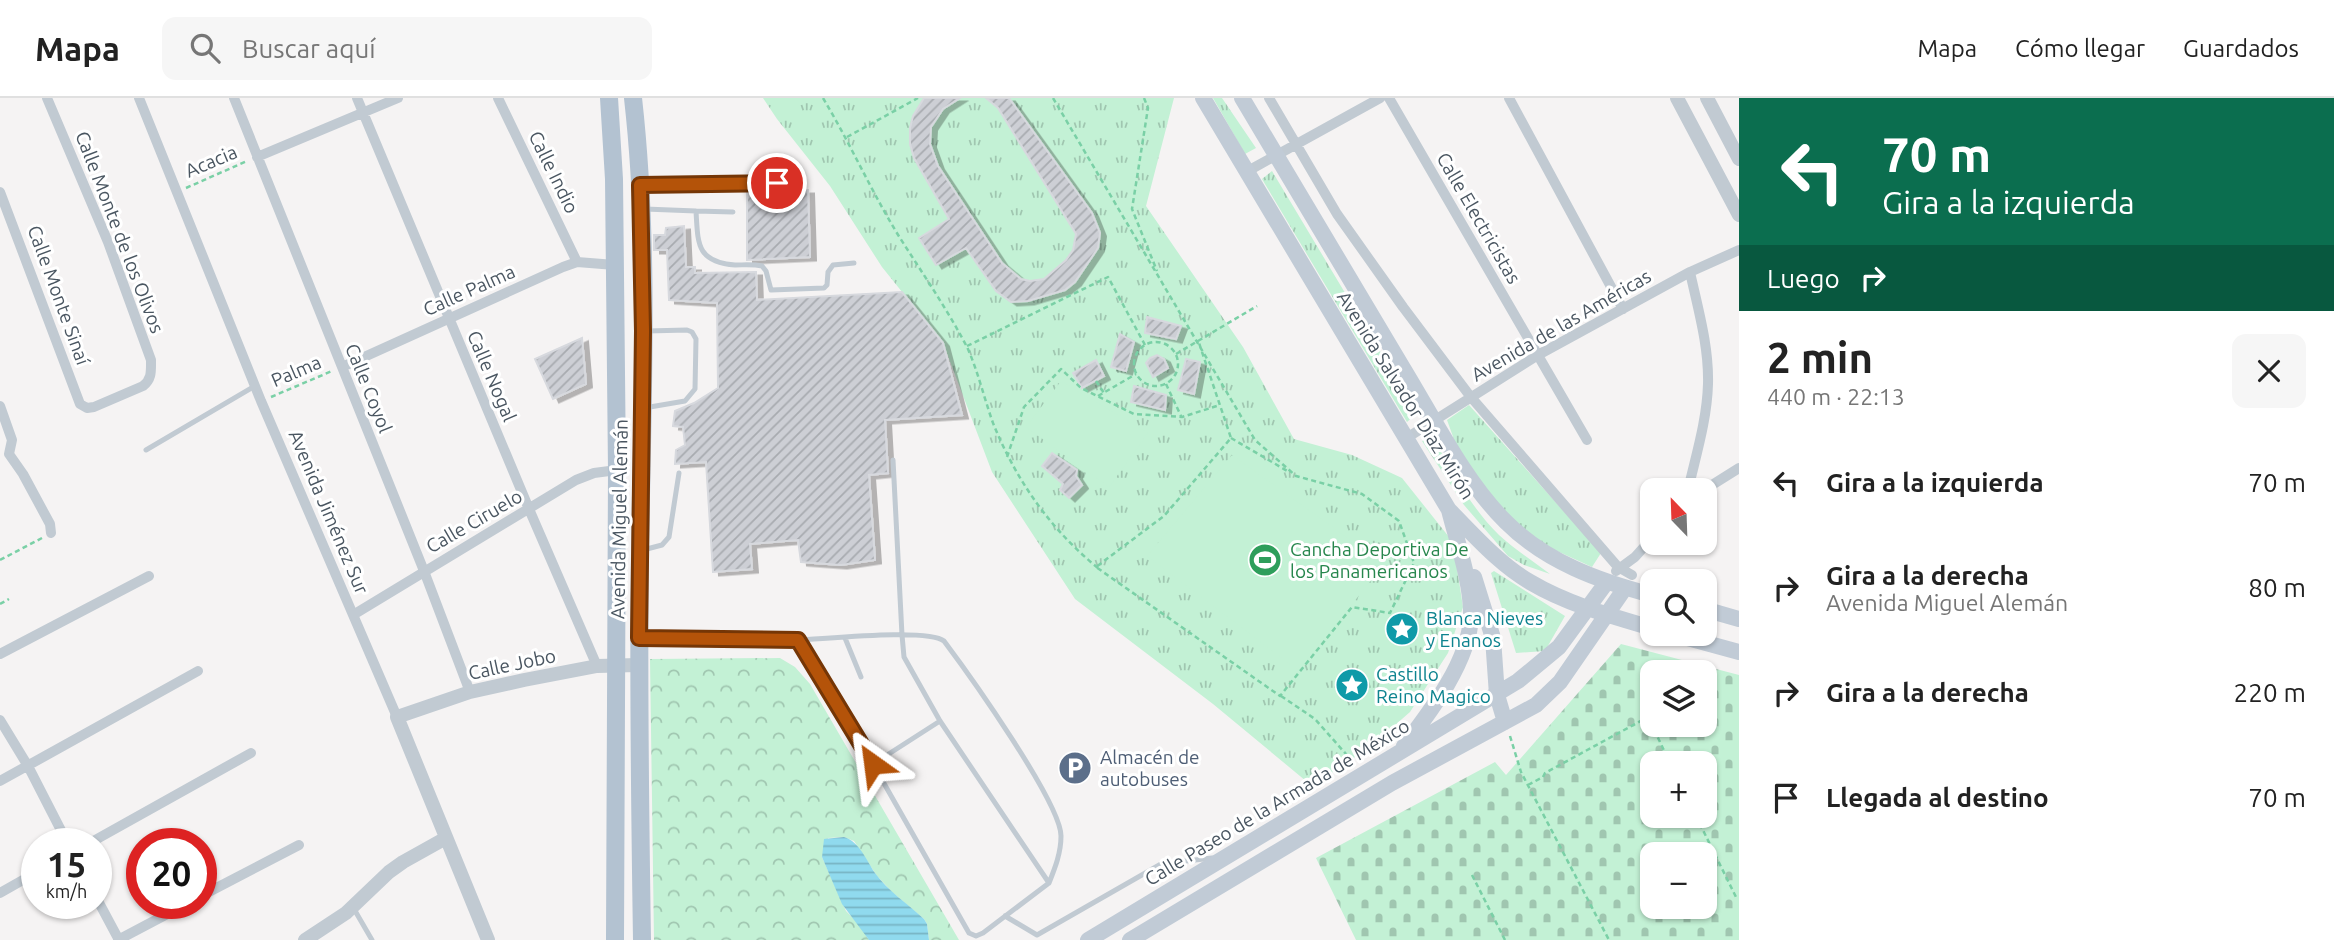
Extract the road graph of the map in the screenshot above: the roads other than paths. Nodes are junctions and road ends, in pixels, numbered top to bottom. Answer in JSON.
{"nodes":[{"id":1,"x":47,"y":98,"type":"edge"},
{"id":2,"x":139,"y":98,"type":"edge"},
{"id":3,"x":233,"y":98,"type":"edge"},
{"id":4,"x":357,"y":98,"type":"edge"},
{"id":5,"x":398,"y":98,"type":"edge"},
{"id":6,"x":498,"y":98,"type":"edge"},
{"id":7,"x":609,"y":98,"type":"edge"},
{"id":8,"x":634,"y":98,"type":"edge"},
{"id":9,"x":1203,"y":98,"type":"edge"},
{"id":10,"x":1242,"y":98,"type":"edge"},
{"id":11,"x":1269,"y":98,"type":"edge"},
{"id":12,"x":1380,"y":98,"type":"edge"},
{"id":13,"x":1389,"y":98,"type":"edge"},
{"id":14,"x":1509,"y":98,"type":"edge"},
{"id":15,"x":1677,"y":98,"type":"edge"},
{"id":16,"x":1707,"y":98,"type":"edge"},
{"id":17,"x":364,"y":113,"type":"junction"},
{"id":18,"x":1295,"y":145,"type":"junction"},
{"id":19,"x":1276,"y":155,"type":"junction"},
{"id":20,"x":257,"y":157,"type":"junction"},
{"id":21,"x":1739,"y":159,"type":"edge"},
{"id":22,"x":1246,"y":172,"type":"junction"},
{"id":23,"x":777,"y":183,"type":"dead end"},
{"id":24,"x":640,"y":185,"type":"junction"},
{"id":25,"x":0,"y":192,"type":"edge"},
{"id":26,"x":642,"y":209,"type":"junction"},
{"id":27,"x":696,"y":211,"type":"junction"},
{"id":28,"x":733,"y":212,"type":"dead end"},
{"id":29,"x":1739,"y":215,"type":"edge"},
{"id":30,"x":1739,"y":250,"type":"edge"},
{"id":31,"x":577,"y":262,"type":"junction"},
{"id":32,"x":854,"y":263,"type":"dead end"},
{"id":33,"x":615,"y":265,"type":"junction"},
{"id":34,"x":1690,"y":272,"type":"junction"},
{"id":35,"x":1623,"y":309,"type":"junction"},
{"id":36,"x":449,"y":318,"type":"junction"},
{"id":37,"x":643,"y":331,"type":"junction"},
{"id":38,"x":1538,"y":355,"type":"junction"},
{"id":39,"x":342,"y":367,"type":"junction"},
{"id":40,"x":255,"y":386,"type":"junction"},
{"id":41,"x":1470,"y":396,"type":"junction"},
{"id":42,"x":0,"y":406,"type":"edge"},
{"id":43,"x":87,"y":408,"type":"joint"},
{"id":44,"x":641,"y":409,"type":"junction"},
{"id":45,"x":1435,"y":420,"type":"junction"},
{"id":46,"x":1405,"y":439,"type":"junction"},
{"id":47,"x":1587,"y":440,"type":"dead end"},
{"id":48,"x":146,"y":450,"type":"dead end"},
{"id":49,"x":5,"y":458,"type":"edge"},
{"id":50,"x":893,"y":460,"type":"dead end"},
{"id":51,"x":1739,"y":468,"type":"edge"},
{"id":52,"x":617,"y":470,"type":"junction"},
{"id":53,"x":680,"y":473,"type":"dead end"},
{"id":54,"x":1691,"y":478,"type":"edge"},
{"id":55,"x":1717,"y":482,"type":"edge"},
{"id":56,"x":529,"y":509,"type":"junction"},
{"id":57,"x":1449,"y":510,"type":"junction"},
{"id":58,"x":51,"y":533,"type":"road end"},
{"id":59,"x":1457,"y":544,"type":"junction"},
{"id":60,"x":640,"y":551,"type":"junction"},
{"id":61,"x":1640,"y":551,"type":"edge"},
{"id":62,"x":1635,"y":557,"type":"junction"},
{"id":63,"x":1618,"y":568,"type":"junction"},
{"id":64,"x":424,"y":571,"type":"junction"},
{"id":65,"x":149,"y":576,"type":"dead end"},
{"id":66,"x":1629,"y":582,"type":"junction"},
{"id":67,"x":1606,"y":583,"type":"junction"},
{"id":68,"x":1640,"y":588,"type":"edge"},
{"id":69,"x":1587,"y":608,"type":"junction"},
{"id":70,"x":1717,"y":613,"type":"edge"},
{"id":71,"x":353,"y":615,"type":"junction"},
{"id":72,"x":1608,"y":615,"type":"junction"},
{"id":73,"x":1739,"y":619,"type":"edge"},
{"id":74,"x":1640,"y":624,"type":"edge"},
{"id":75,"x":902,"y":635,"type":"junction"},
{"id":76,"x":639,"y":638,"type":"junction"},
{"id":77,"x":845,"y":638,"type":"junction"},
{"id":78,"x":798,"y":640,"type":"junction"},
{"id":79,"x":1717,"y":646,"type":"edge"},
{"id":80,"x":1739,"y":652,"type":"edge"},
{"id":81,"x":0,"y":654,"type":"edge"},
{"id":82,"x":617,"y":664,"type":"junction"},
{"id":83,"x":638,"y":665,"type":"junction"},
{"id":84,"x":597,"y":666,"type":"junction"},
{"id":85,"x":198,"y":671,"type":"dead end"},
{"id":86,"x":861,"y":677,"type":"dead end"},
{"id":87,"x":470,"y":692,"type":"junction"},
{"id":88,"x":1497,"y":695,"type":"junction"},
{"id":89,"x":397,"y":717,"type":"junction"},
{"id":90,"x":0,"y":720,"type":"edge"},
{"id":91,"x":940,"y":721,"type":"junction"},
{"id":92,"x":1505,"y":722,"type":"junction"},
{"id":93,"x":251,"y":753,"type":"dead end"},
{"id":94,"x":1399,"y":753,"type":"junction"},
{"id":95,"x":873,"y":764,"type":"junction"},
{"id":96,"x":28,"y":766,"type":"junction"},
{"id":97,"x":0,"y":781,"type":"edge"},
{"id":98,"x":60,"y":828,"type":"edge"},
{"id":99,"x":112,"y":831,"type":"edge"},
{"id":100,"x":446,"y":838,"type":"junction"},
{"id":101,"x":299,"y":845,"type":"dead end"},
{"id":102,"x":1226,"y":857,"type":"junction"},
{"id":103,"x":21,"y":881,"type":"edge"},
{"id":104,"x":1049,"y":883,"type":"junction"},
{"id":105,"x":217,"y":888,"type":"edge"},
{"id":106,"x":0,"y":892,"type":"edge"},
{"id":107,"x":352,"y":907,"type":"junction"},
{"id":108,"x":1005,"y":916,"type":"junction"},
{"id":109,"x":107,"y":919,"type":"edge"},
{"id":110,"x":158,"y":919,"type":"edge"},
{"id":111,"x":322,"y":936,"type":"edge"},
{"id":112,"x":118,"y":940,"type":"edge"},
{"id":113,"x":304,"y":940,"type":"edge"},
{"id":114,"x":372,"y":940,"type":"edge"},
{"id":115,"x":488,"y":940,"type":"edge"},
{"id":116,"x":615,"y":940,"type":"edge"},
{"id":117,"x":642,"y":940,"type":"edge"},
{"id":118,"x":1088,"y":940,"type":"edge"},
{"id":119,"x":1130,"y":940,"type":"edge"}],
"edges":[{"from":1,"to":43,"type":"street","name":"Calle Monte de los Olivos"},
{"from":2,"to":40,"type":"street","name":"Avenida Jiménez Sur"},
{"from":3,"to":20,"type":"street","name":"Calle Coyol"},
{"from":4,"to":17,"type":"street","name":"Calle Nogal"},
{"from":5,"to":17,"type":"street"},
{"from":6,"to":31,"type":"street","name":"Calle Indio"},
{"from":7,"to":33,"type":"main road","name":"Avenida Miguel Alemán"},
{"from":8,"to":24,"type":"main road","name":"Avenida Miguel Alemán"},
{"from":9,"to":22,"type":"main road","name":"Avenida Salvador Díaz Mirón"},
{"from":10,"to":19,"type":"main road","name":"Avenida Salvador Díaz Mirón"},
{"from":11,"to":18,"type":"street","name":"Avenida Salvador Díaz Mirón"},
{"from":12,"to":18,"type":"street"},
{"from":13,"to":38,"type":"street","name":"Calle Electricistas"},
{"from":14,"to":35,"type":"street"},
{"from":15,"to":29,"type":"street"},
{"from":16,"to":21,"type":"street"},
{"from":17,"to":20,"type":"street"},
{"from":17,"to":36,"type":"street","name":"Calle Nogal"},
{"from":18,"to":19,"type":"street"},
{"from":18,"to":41,"type":"street","name":"Avenida Salvador Díaz Mirón"},
{"from":19,"to":22,"type":"street"},
{"from":19,"to":45,"type":"main road","name":"Avenida Salvador Díaz Mirón"},
{"from":20,"to":39,"type":"street","name":"Calle Coyol"},
{"from":22,"to":46,"type":"main road","name":"Avenida Salvador Díaz Mirón"},
{"from":23,"to":24,"type":"lane"},
{"from":24,"to":26,"type":"main road","name":"Avenida Miguel Alemán"},
{"from":25,"to":43,"type":"street","name":"Calle Monte Sinaí"},
{"from":26,"to":27,"type":"lane"},
{"from":26,"to":37,"type":"main road","name":"Avenida Miguel Alemán"},
{"from":27,"to":28,"type":"lane"},
{"from":27,"to":32,"type":"lane"},
{"from":30,"to":34,"type":"street","name":"Avenida de las Américas"},
{"from":31,"to":33,"type":"street","name":"Calle Palma"},
{"from":31,"to":36,"type":"street","name":"Calle Palma"},
{"from":33,"to":52,"type":"main road","name":"Avenida Miguel Alemán"},
{"from":34,"to":35,"type":"street","name":"Avenida de las Américas"},
{"from":34,"to":54,"type":"street"},
{"from":35,"to":38,"type":"street","name":"Avenida de las Américas"},
{"from":36,"to":39,"type":"street","name":"Calle Palma"},
{"from":36,"to":56,"type":"street","name":"Calle Nogal"},
{"from":37,"to":44,"type":"main road","name":"Avenida Miguel Alemán"},
{"from":37,"to":44,"type":"lane"},
{"from":38,"to":41,"type":"street","name":"Avenida de las Américas"},
{"from":38,"to":47,"type":"street","name":"Calle Electricistas"},
{"from":39,"to":64,"type":"street","name":"Calle Coyol"},
{"from":40,"to":48,"type":"lane"},
{"from":40,"to":71,"type":"street","name":"Avenida Jiménez Sur"},
{"from":41,"to":45,"type":"street","name":"Avenida de las Américas"},
{"from":41,"to":63,"type":"street","name":"Avenida Salvador Díaz Mirón"},
{"from":42,"to":49,"type":"street"},
{"from":44,"to":60,"type":"main road","name":"Avenida Miguel Alemán"},
{"from":45,"to":46,"type":"street","name":"Avenida de las Américas"},
{"from":45,"to":67,"type":"main road","name":"Avenida Salvador Díaz Mirón"},
{"from":46,"to":57,"type":"main road","name":"Avenida Salvador Díaz Mirón"},
{"from":49,"to":58,"type":"street"},
{"from":50,"to":75,"type":"lane"},
{"from":51,"to":55,"type":"street"},
{"from":52,"to":56,"type":"street","name":"Calle Ciruelo"},
{"from":52,"to":82,"type":"main road","name":"Avenida Miguel Alemán"},
{"from":53,"to":60,"type":"lane"},
{"from":56,"to":64,"type":"street","name":"Calle Ciruelo"},
{"from":56,"to":84,"type":"street","name":"Calle Nogal"},
{"from":57,"to":59,"type":"main road"},
{"from":57,"to":69,"type":"main road","name":"Avenida Salvador Díaz Mirón"},
{"from":59,"to":88,"type":"main road"},
{"from":59,"to":94,"type":"main road"},
{"from":60,"to":76,"type":"main road","name":"Avenida Miguel Alemán"},
{"from":61,"to":62,"type":"street"},
{"from":62,"to":63,"type":"street"},
{"from":62,"to":66,"type":"street"},
{"from":63,"to":66,"type":"street","name":"Avenida Salvador Díaz Mirón"},
{"from":63,"to":67,"type":"street"},
{"from":64,"to":71,"type":"street","name":"Calle Ciruelo"},
{"from":64,"to":87,"type":"street","name":"Calle Coyol"},
{"from":65,"to":81,"type":"street"},
{"from":66,"to":67,"type":"main road","name":"Avenida Salvador Díaz Mirón"},
{"from":66,"to":68,"type":"main road","name":"Avenida Salvador Díaz Mirón"},
{"from":66,"to":72,"type":"main road"},
{"from":67,"to":69,"type":"main road","name":"Calle Paseo de la Armada de México"},
{"from":69,"to":72,"type":"main road","name":"Avenida Salvador Díaz Mirón"},
{"from":69,"to":88,"type":"main road","name":"Calle Paseo de la Armada de México"},
{"from":70,"to":73,"type":"main road"},
{"from":71,"to":89,"type":"street","name":"Avenida Jiménez Sur"},
{"from":72,"to":74,"type":"main road","name":"Avenida Salvador Díaz Mirón"},
{"from":72,"to":92,"type":"main road"},
{"from":75,"to":77,"type":"lane"},
{"from":75,"to":91,"type":"lane"},
{"from":75,"to":104,"type":"lane"},
{"from":76,"to":78,"type":"lane"},
{"from":76,"to":83,"type":"main road","name":"Avenida Miguel Alemán"},
{"from":77,"to":78,"type":"lane"},
{"from":77,"to":86,"type":"lane"},
{"from":78,"to":95,"type":"lane"},
{"from":79,"to":80,"type":"main road"},
{"from":82,"to":83,"type":"street","name":"Calle Jobo"},
{"from":82,"to":84,"type":"street","name":"Calle Jobo"},
{"from":82,"to":116,"type":"main road","name":"Avenida Miguel Alemán"},
{"from":83,"to":117,"type":"main road","name":"Avenida Miguel Alemán"},
{"from":84,"to":87,"type":"street","name":"Calle Jobo"},
{"from":85,"to":96,"type":"street"},
{"from":87,"to":89,"type":"street","name":"Calle Jobo"},
{"from":88,"to":92,"type":"main road"},
{"from":88,"to":94,"type":"main road","name":"Calle Paseo de la Armada de México"},
{"from":89,"to":100,"type":"street","name":"Avenida Jiménez Sur"},
{"from":90,"to":96,"type":"street"},
{"from":91,"to":95,"type":"lane"},
{"from":91,"to":104,"type":"lane"},
{"from":92,"to":119,"type":"main road"},
{"from":93,"to":99,"type":"street"},
{"from":94,"to":102,"type":"main road","name":"Calle Paseo de la Armada de México"},
{"from":95,"to":108,"type":"lane"},
{"from":96,"to":97,"type":"street"},
{"from":96,"to":98,"type":"street"},
{"from":100,"to":107,"type":"street"},
{"from":100,"to":115,"type":"street","name":"Avenida Jiménez Sur"},
{"from":101,"to":105,"type":"street"},
{"from":102,"to":108,"type":"lane"},
{"from":102,"to":118,"type":"main road","name":"Calle Paseo de la Armada de México"},
{"from":103,"to":106,"type":"street"},
{"from":104,"to":108,"type":"lane"},
{"from":107,"to":111,"type":"street"},
{"from":107,"to":114,"type":"lane"},
{"from":109,"to":112,"type":"street"},
{"from":110,"to":112,"type":"street"},
{"from":111,"to":113,"type":"street"}]}
